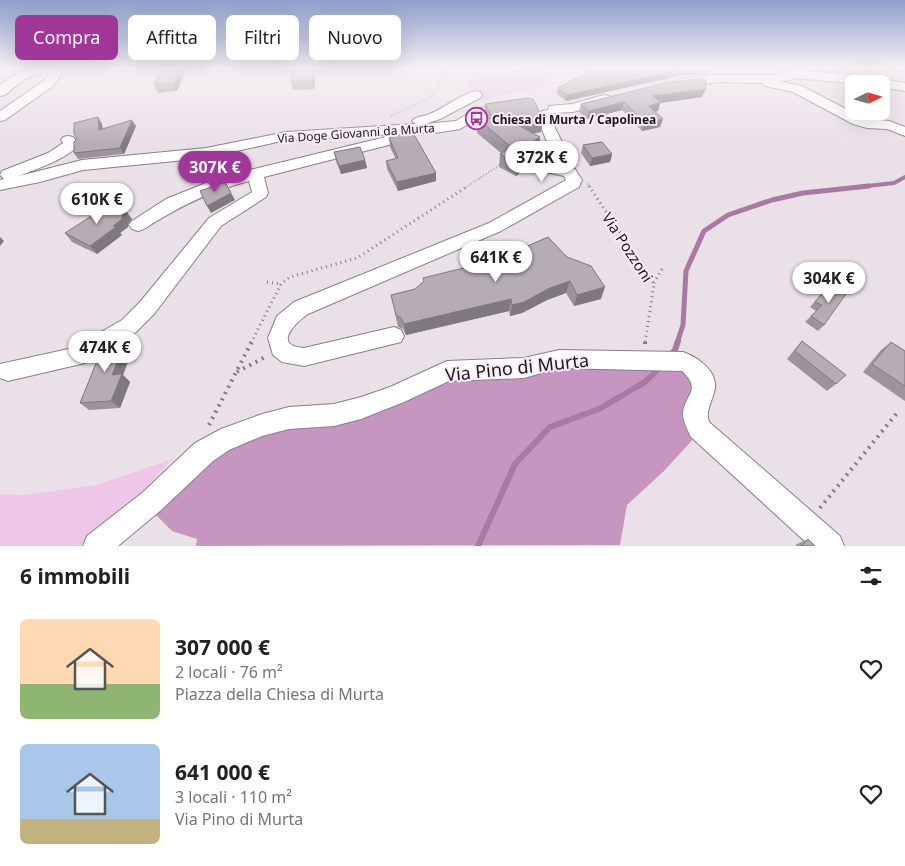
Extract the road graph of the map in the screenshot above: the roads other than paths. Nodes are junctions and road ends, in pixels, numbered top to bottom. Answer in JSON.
{"nodes":[{"id":1,"x":33,"y":93,"type":"edge"},
{"id":2,"x":806,"y":93,"type":"edge"},
{"id":3,"x":475,"y":95,"type":"dead end"},
{"id":4,"x":613,"y":97,"type":"edge"},
{"id":5,"x":526,"y":105,"type":"edge"},
{"id":6,"x":0,"y":117,"type":"edge"},
{"id":7,"x":446,"y":127,"type":"junction"},
{"id":8,"x":396,"y":129,"type":"junction"},
{"id":9,"x":905,"y":132,"type":"edge"},
{"id":10,"x":68,"y":140,"type":"dead end"},
{"id":11,"x":254,"y":174,"type":"junction"},
{"id":12,"x":0,"y":178,"type":"edge"},
{"id":13,"x":0,"y":185,"type":"edge"},
{"id":14,"x":138,"y":225,"type":"dead end"},
{"id":15,"x":394,"y":336,"type":"dead end"},
{"id":16,"x":8,"y":371,"type":"dead end"},
{"id":17,"x":98,"y":546,"type":"edge"},
{"id":18,"x":830,"y":546,"type":"edge"}],
"edges":[{"from":1,"to":6,"type":"street"},
{"from":2,"to":9,"type":"street"},
{"from":3,"to":8,"type":"street"},
{"from":4,"to":15,"type":"street"},
{"from":5,"to":7,"type":"street"},
{"from":7,"to":8,"type":"street","name":"Via Doge Giovanni da Murta"},
{"from":7,"to":11,"type":"street"},
{"from":8,"to":13,"type":"street","name":"Via Doge Giovanni da Murta"},
{"from":10,"to":12,"type":"street"},
{"from":11,"to":14,"type":"street"},
{"from":11,"to":16,"type":"street"},
{"from":17,"to":18,"type":"street","name":"Via Pino di Murta"}]}
